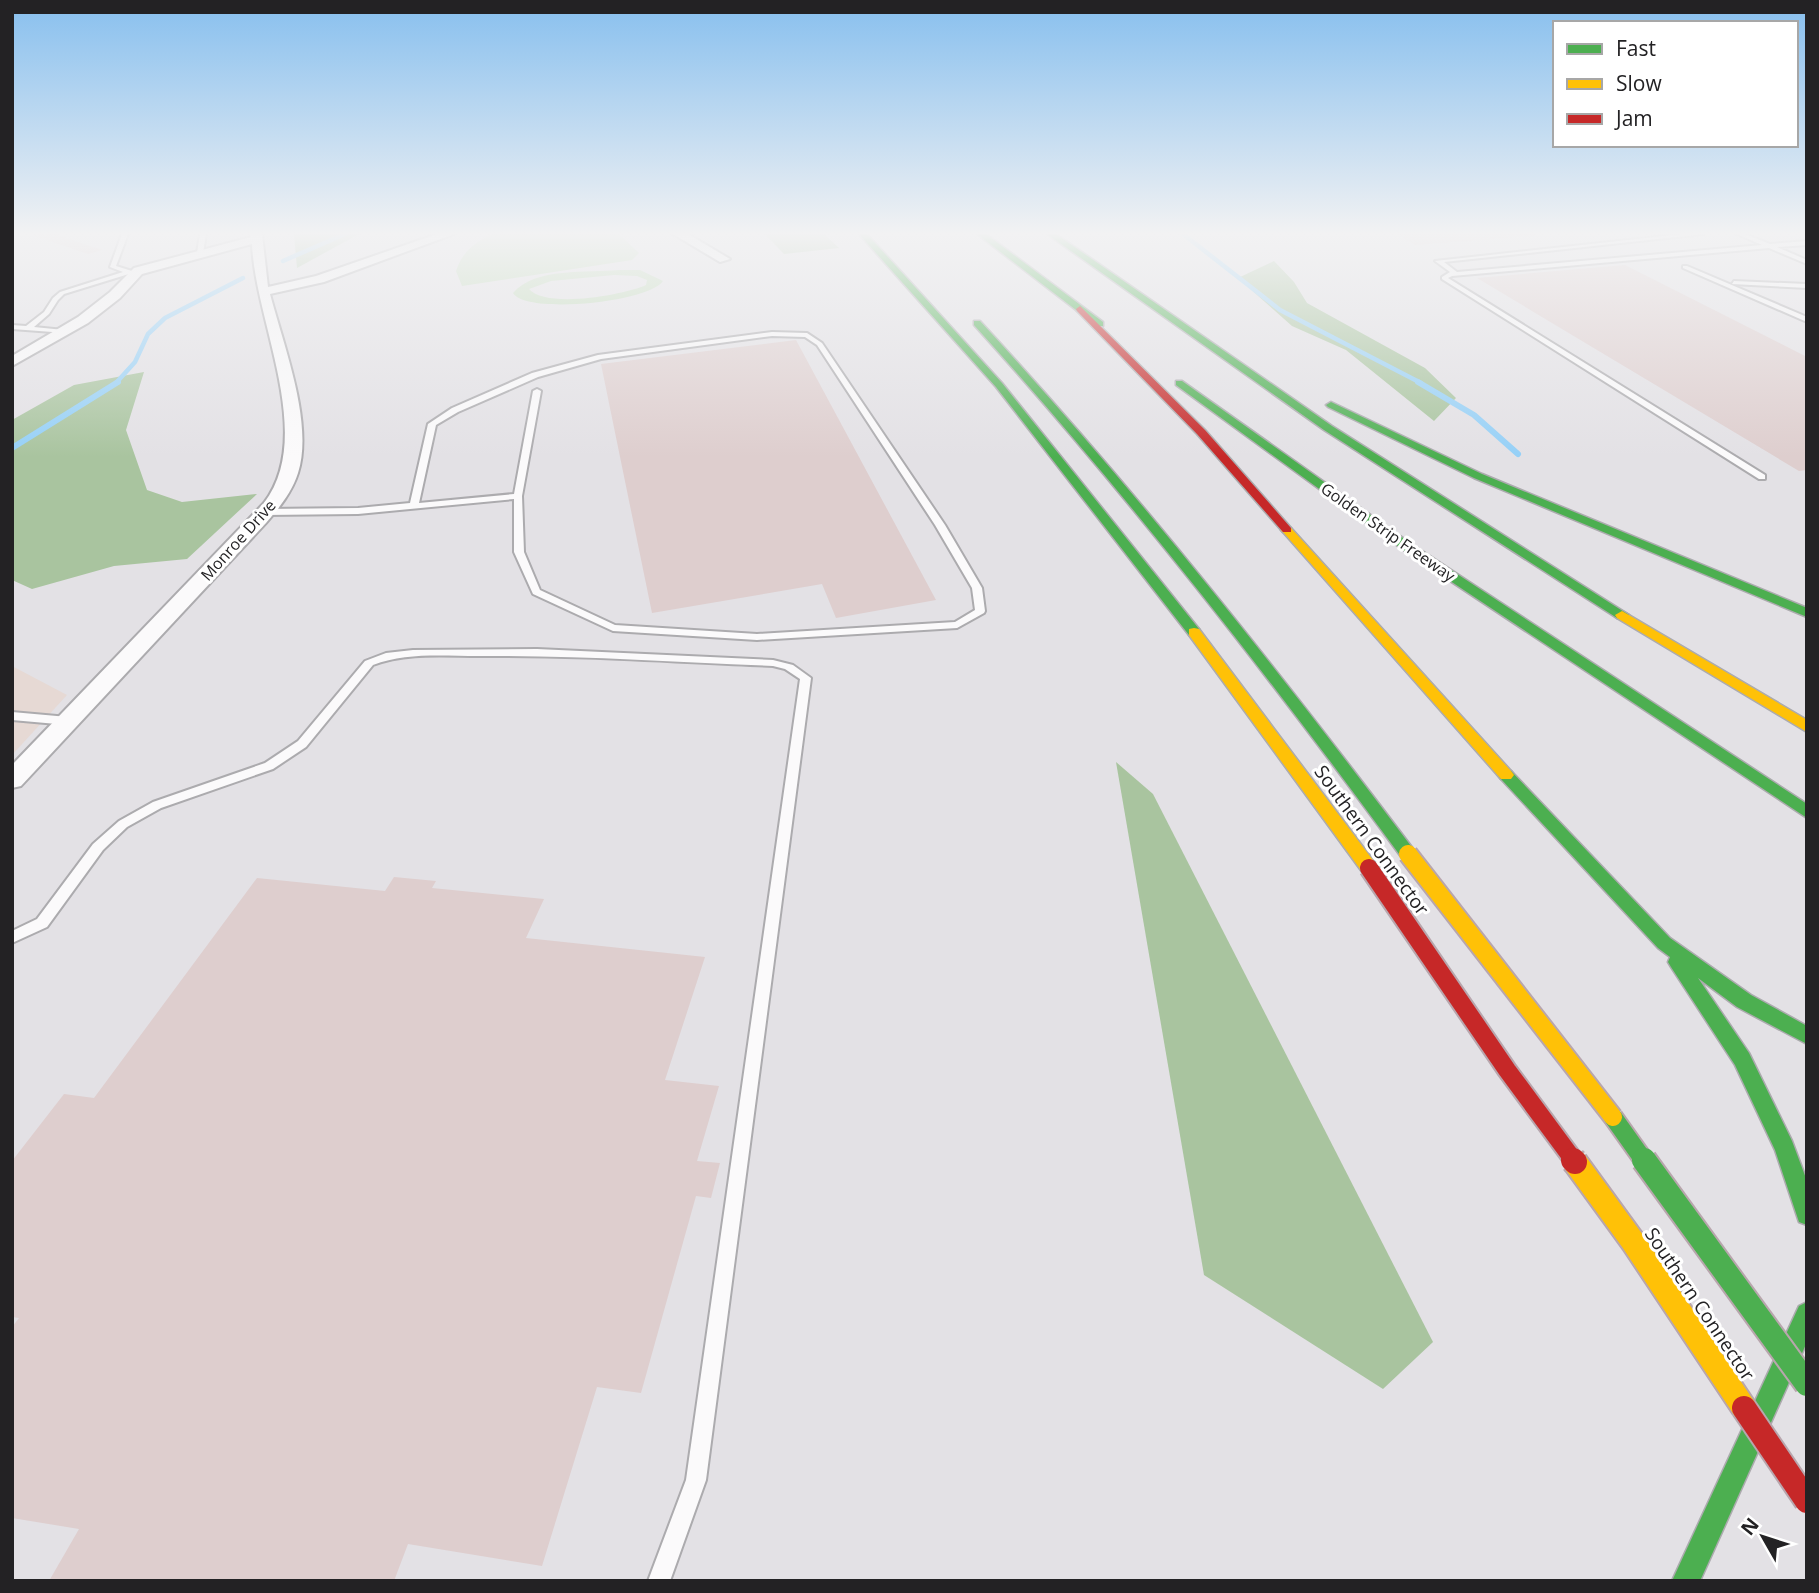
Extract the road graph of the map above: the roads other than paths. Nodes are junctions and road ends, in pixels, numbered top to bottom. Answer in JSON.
{"nodes":[{"id":1,"x":50,"y":308,"type":"edge"},
{"id":2,"x":97,"y":308,"type":"edge"},
{"id":3,"x":268,"y":308,"type":"edge"},
{"id":4,"x":932,"y":308,"type":"edge"},
{"id":5,"x":1152,"y":308,"type":"edge"},
{"id":6,"x":1492,"y":308,"type":"edge"},
{"id":7,"x":1782,"y":308,"type":"edge"},
{"id":8,"x":1080,"y":309,"type":"joint"},
{"id":9,"x":970,"y":315,"type":"dead end"},
{"id":10,"x":1807,"y":320,"type":"edge"},
{"id":11,"x":12,"y":327,"type":"edge"},
{"id":12,"x":27,"y":329,"type":"junction"},
{"id":13,"x":64,"y":332,"type":"junction"},
{"id":14,"x":1194,"y":339,"type":"junction"},
{"id":15,"x":12,"y":362,"type":"edge"},
{"id":16,"x":537,"y":391,"type":"dead end"},
{"id":17,"x":1762,"y":477,"type":"dead end"},
{"id":18,"x":518,"y":496,"type":"junction"},
{"id":19,"x":414,"y":506,"type":"junction"},
{"id":20,"x":265,"y":512,"type":"junction"},
{"id":21,"x":1807,"y":613,"type":"edge"},
{"id":22,"x":12,"y":716,"type":"edge"},
{"id":23,"x":68,"y":721,"type":"junction"},
{"id":24,"x":1807,"y":727,"type":"edge"},
{"id":25,"x":12,"y":780,"type":"edge"},
{"id":26,"x":1807,"y":813,"type":"edge"},
{"id":27,"x":12,"y":937,"type":"edge"},
{"id":28,"x":1664,"y":943,"type":"junction"},
{"id":29,"x":1807,"y":1036,"type":"edge"},
{"id":30,"x":1807,"y":1214,"type":"edge"},
{"id":31,"x":1807,"y":1314,"type":"edge"},
{"id":32,"x":1807,"y":1384,"type":"edge"},
{"id":33,"x":1807,"y":1501,"type":"edge"},
{"id":34,"x":659,"y":1581,"type":"edge"},
{"id":35,"x":1686,"y":1581,"type":"edge"}],
"edges":[{"from":1,"to":12,"type":"lane"},
{"from":2,"to":13,"type":"street"},
{"from":3,"to":20,"type":"street","name":"Monroe Drive"},
{"from":4,"to":33,"type":"main road","name":"Southern Connector","bridge":true},
{"from":5,"to":14,"type":"main road"},
{"from":6,"to":17,"type":"lane"},
{"from":7,"to":10,"type":"lane"},
{"from":8,"to":26,"type":"main road","name":"Golden Strip Freeway"},
{"from":8,"to":28,"type":"main road"},
{"from":9,"to":32,"type":"main road","name":"Southern Connector","bridge":true},
{"from":11,"to":12,"type":"lane"},
{"from":12,"to":13,"type":"lane"},
{"from":13,"to":15,"type":"street"},
{"from":14,"to":21,"type":"main road"},
{"from":14,"to":24,"type":"main road"},
{"from":16,"to":18,"type":"lane"},
{"from":18,"to":19,"type":"lane"},
{"from":18,"to":19,"type":"lane"},
{"from":19,"to":20,"type":"lane"},
{"from":20,"to":23,"type":"street","name":"Monroe Drive"},
{"from":22,"to":23,"type":"lane"},
{"from":23,"to":25,"type":"street","name":"Monroe Drive"},
{"from":27,"to":34,"type":"lane"},
{"from":28,"to":29,"type":"main road"},
{"from":28,"to":30,"type":"main road"},
{"from":31,"to":35,"type":"main road"}]}
